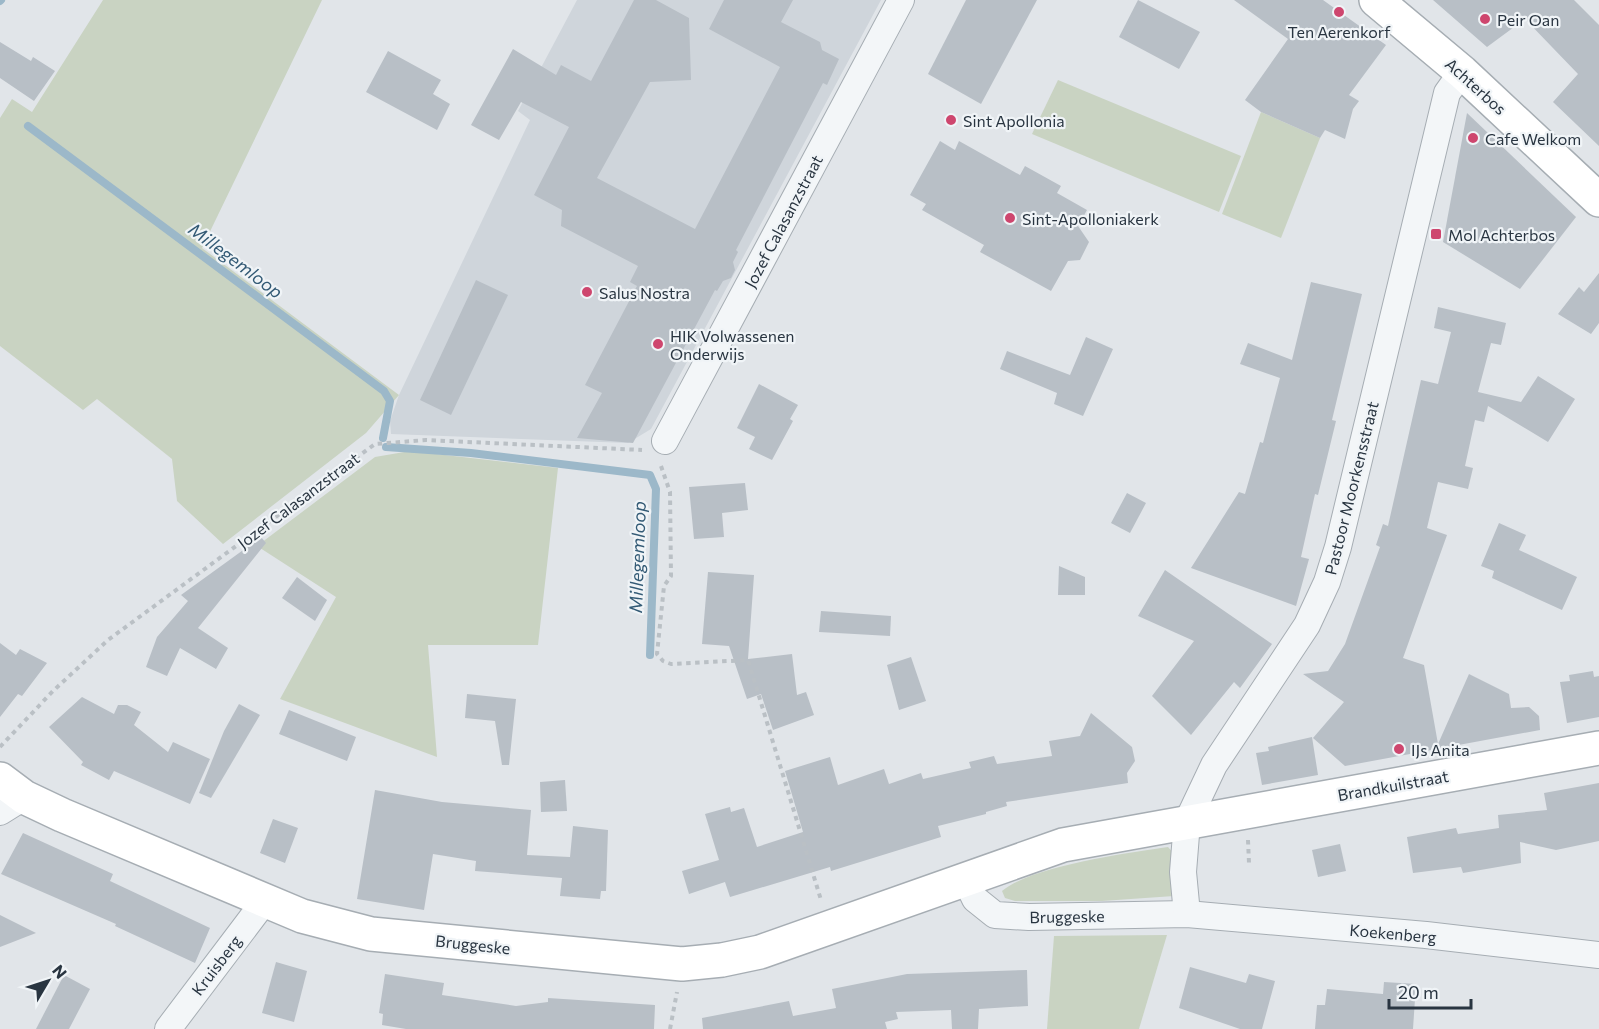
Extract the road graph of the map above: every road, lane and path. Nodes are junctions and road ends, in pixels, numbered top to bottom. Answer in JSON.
{"nodes":[{"id":1,"x":901,"y":0,"type":"edge"},
{"id":2,"x":1376,"y":0,"type":"edge"},
{"id":3,"x":1462,"y":72,"type":"junction"},
{"id":4,"x":1599,"y":200,"type":"edge"},
{"id":5,"x":665,"y":441,"type":"junction"},
{"id":6,"x":0,"y":747,"type":"edge"},
{"id":7,"x":1599,"y":748,"type":"edge"},
{"id":8,"x":8,"y":796,"type":"edge"},
{"id":9,"x":1187,"y":822,"type":"junction"},
{"id":10,"x":965,"y":878,"type":"junction"},
{"id":11,"x":264,"y":902,"type":"junction"},
{"id":12,"x":1187,"y":914,"type":"junction"},
{"id":13,"x":829,"y":928,"type":"junction"},
{"id":14,"x":1599,"y":955,"type":"edge"},
{"id":15,"x":682,"y":964,"type":"junction"},
{"id":16,"x":168,"y":1029,"type":"edge"},
{"id":17,"x":670,"y":1029,"type":"edge"}],
"edges":[{"from":1,"to":5,"type":"street","name":"Jozef Calasanzstraat"},
{"from":2,"to":3,"type":"street","name":"Achterbos"},
{"from":3,"to":4,"type":"street","name":"Achterbos"},
{"from":3,"to":9,"type":"street","name":"Pastoor Moorkensstraat"},
{"from":5,"to":6,"type":"path","name":"Jozef Calasanzstraat"},
{"from":5,"to":13,"type":"path"},
{"from":7,"to":9,"type":"street","name":"Brandkuilstraat"},
{"from":8,"to":11,"type":"street","name":"Bruggeske"},
{"from":9,"to":10,"type":"street","name":"Bruggeske"},
{"from":9,"to":12,"type":"street","name":"Pastoor Moorkensstraat"},
{"from":10,"to":12,"type":"street","name":"Bruggeske"},
{"from":10,"to":13,"type":"street","name":"Bruggeske"},
{"from":11,"to":15,"type":"street","name":"Bruggeske"},
{"from":11,"to":16,"type":"street","name":"Kruisberg"},
{"from":12,"to":14,"type":"street","name":"Koekenberg"},
{"from":13,"to":15,"type":"street","name":"Bruggeske"},
{"from":15,"to":17,"type":"path"}]}
